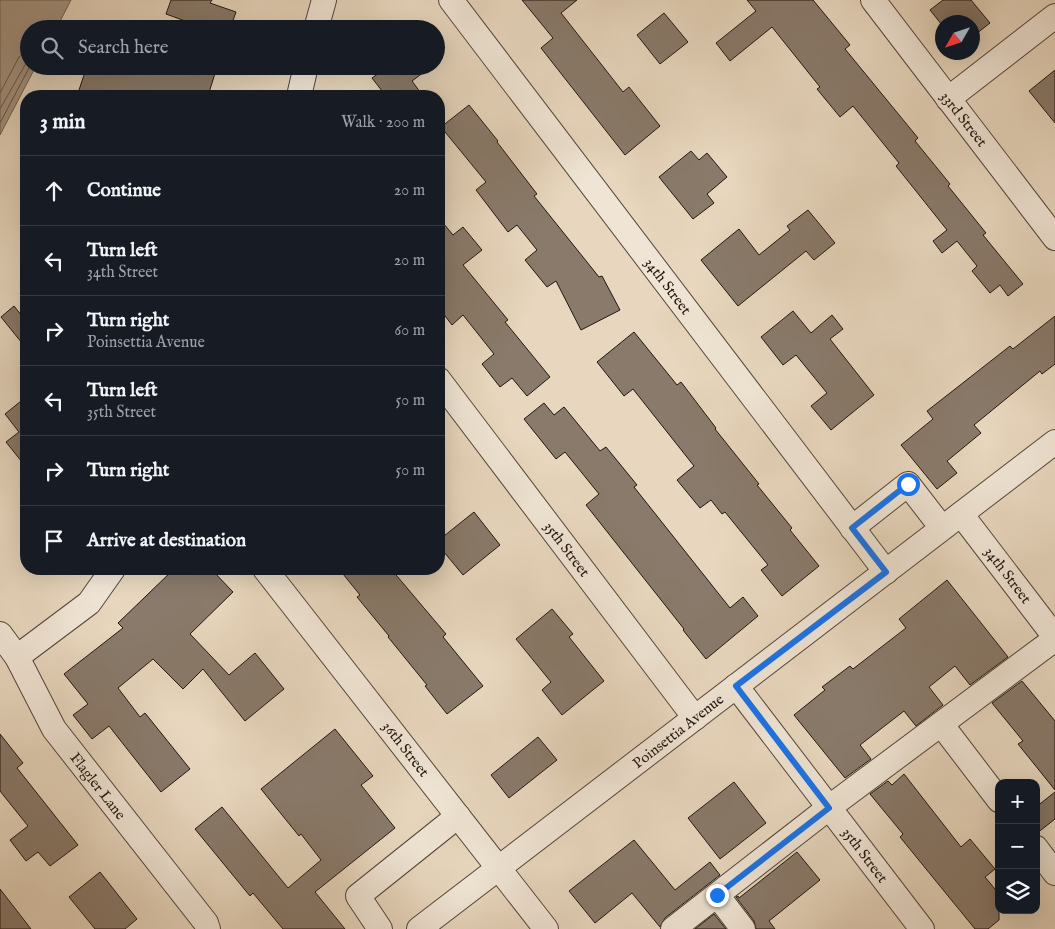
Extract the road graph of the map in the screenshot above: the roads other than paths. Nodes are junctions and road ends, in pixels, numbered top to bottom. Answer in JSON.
{"nodes":[{"id":1,"x":324,"y":0,"type":"edge"},
{"id":2,"x":451,"y":0,"type":"edge"},
{"id":3,"x":872,"y":0,"type":"edge"},
{"id":4,"x":1055,"y":16,"type":"edge"},
{"id":5,"x":318,"y":20,"type":"edge"},
{"id":6,"x":304,"y":75,"type":"edge"},
{"id":7,"x":300,"y":90,"type":"edge"},
{"id":8,"x":948,"y":99,"type":"junction"},
{"id":9,"x":1055,"y":238,"type":"edge"},
{"id":10,"x":445,"y":388,"type":"edge"},
{"id":11,"x":1055,"y":442,"type":"edge"},
{"id":12,"x":961,"y":514,"type":"junction"},
{"id":13,"x":852,"y":528,"type":"junction"},
{"id":14,"x":942,"y":528,"type":"junction"},
{"id":15,"x":886,"y":572,"type":"junction"},
{"id":16,"x":109,"y":575,"type":"edge"},
{"id":17,"x":270,"y":575,"type":"edge"},
{"id":18,"x":0,"y":634,"type":"edge"},
{"id":19,"x":1055,"y":638,"type":"edge"},
{"id":20,"x":17,"y":657,"type":"junction"},
{"id":21,"x":736,"y":686,"type":"junction"},
{"id":22,"x":695,"y":718,"type":"junction"},
{"id":23,"x":941,"y":724,"type":"junction"},
{"id":24,"x":995,"y":795,"type":"edge"},
{"id":25,"x":829,"y":808,"type":"junction"},
{"id":26,"x":458,"y":816,"type":"junction"},
{"id":27,"x":1040,"y":853,"type":"edge"},
{"id":28,"x":499,"y":868,"type":"junction"},
{"id":29,"x":1055,"y":873,"type":"edge"},
{"id":30,"x":717,"y":895,"type":"junction"},
{"id":31,"x":208,"y":929,"type":"edge"},
{"id":32,"x":380,"y":929,"type":"edge"},
{"id":33,"x":420,"y":929,"type":"edge"},
{"id":34,"x":546,"y":929,"type":"edge"},
{"id":35,"x":672,"y":929,"type":"edge"},
{"id":36,"x":743,"y":929,"type":"edge"},
{"id":37,"x":922,"y":929,"type":"edge"}],
"edges":[{"from":1,"to":5,"type":"street"},
{"from":2,"to":13,"type":"street","name":"34th Street"},
{"from":3,"to":8,"type":"street","name":"33rd Street"},
{"from":4,"to":8,"type":"street"},
{"from":6,"to":7,"type":"street"},
{"from":8,"to":9,"type":"street","name":"33rd Street"},
{"from":10,"to":22,"type":"street","name":"35th Street"},
{"from":11,"to":12,"type":"street","name":"Poinsettia Avenue"},
{"from":12,"to":14,"type":"street","name":"Poinsettia Avenue"},
{"from":12,"to":19,"type":"street","name":"34th Street"},
{"from":13,"to":14,"type":"street"},
{"from":13,"to":15,"type":"street","name":"34th Street"},
{"from":14,"to":15,"type":"street","name":"Poinsettia Avenue"},
{"from":15,"to":21,"type":"street","name":"Poinsettia Avenue"},
{"from":16,"to":20,"type":"street"},
{"from":17,"to":26,"type":"street","name":"36th Street"},
{"from":18,"to":20,"type":"street","name":"Flagler Lane"},
{"from":19,"to":23,"type":"street"},
{"from":20,"to":31,"type":"street","name":"Flagler Lane"},
{"from":21,"to":22,"type":"street","name":"Poinsettia Avenue"},
{"from":21,"to":25,"type":"street","name":"35th Street"},
{"from":22,"to":28,"type":"street","name":"Poinsettia Avenue"},
{"from":23,"to":24,"type":"street"},
{"from":23,"to":25,"type":"street"},
{"from":25,"to":30,"type":"street"},
{"from":25,"to":37,"type":"street","name":"35th Street"},
{"from":26,"to":28,"type":"street","name":"36th Street"},
{"from":26,"to":32,"type":"street"},
{"from":27,"to":29,"type":"street"},
{"from":28,"to":33,"type":"street","name":"Poinsettia Avenue"},
{"from":28,"to":34,"type":"street","name":"36th Street"},
{"from":30,"to":35,"type":"street"},
{"from":30,"to":36,"type":"street"}]}
